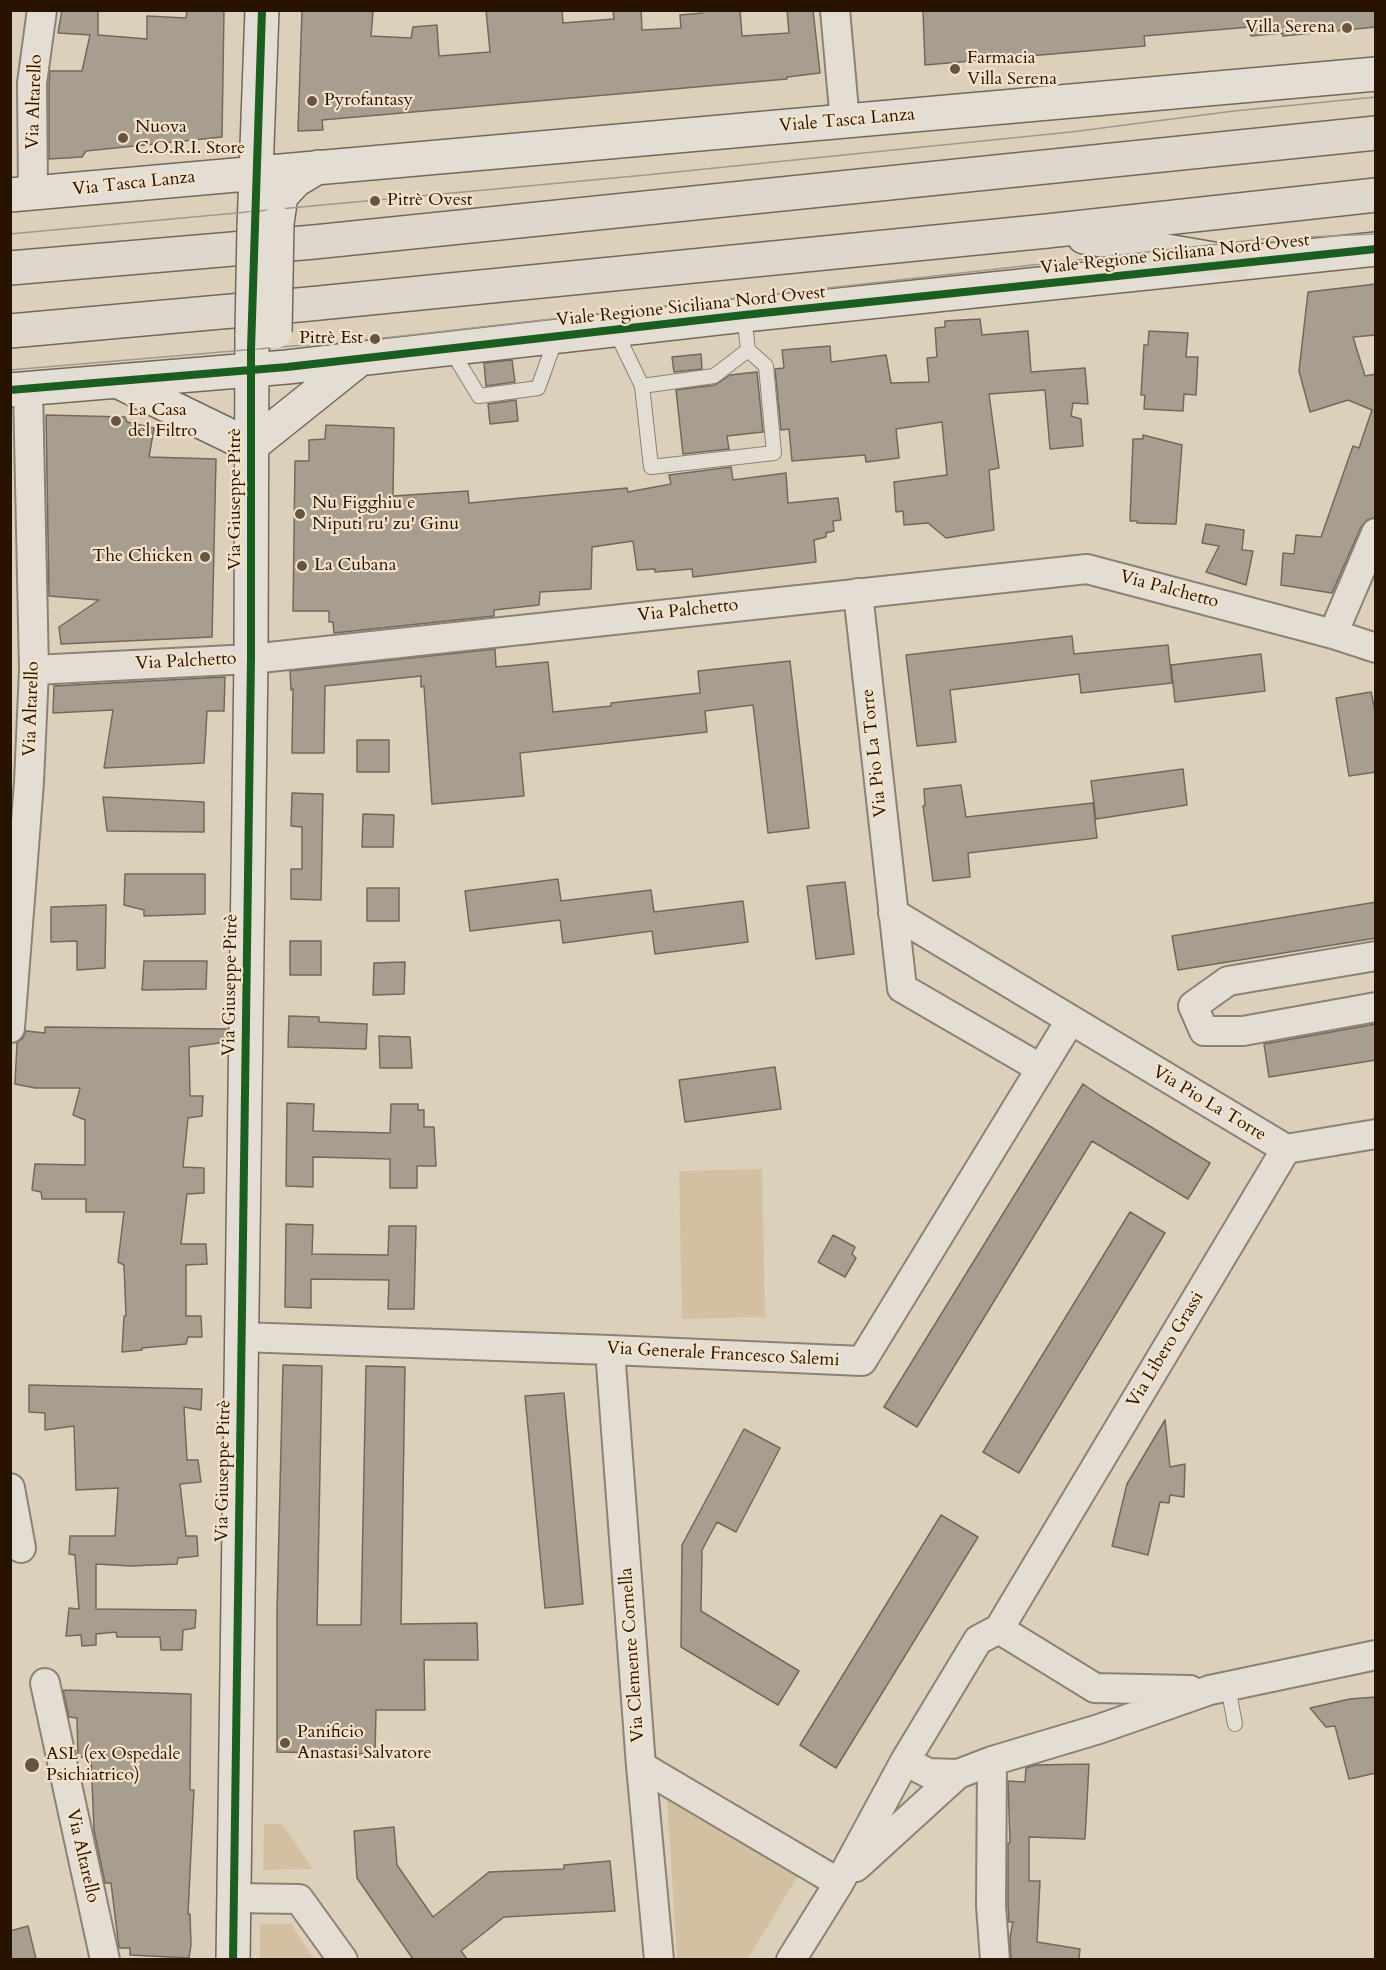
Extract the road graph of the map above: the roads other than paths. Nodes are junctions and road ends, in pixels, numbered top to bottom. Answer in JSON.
{"nodes":[{"id":1,"x":42,"y":10,"type":"edge"},
{"id":2,"x":262,"y":10,"type":"edge"},
{"id":3,"x":835,"y":10,"type":"edge"},
{"id":4,"x":1376,"y":74,"type":"edge"},
{"id":5,"x":845,"y":122,"type":"junction"},
{"id":6,"x":1376,"y":133,"type":"edge"},
{"id":7,"x":318,"y":167,"type":"junction"},
{"id":8,"x":257,"y":172,"type":"junction"},
{"id":9,"x":22,"y":194,"type":"edge"},
{"id":10,"x":1376,"y":195,"type":"edge"},
{"id":11,"x":266,"y":226,"type":"junction"},
{"id":12,"x":1047,"y":231,"type":"junction"},
{"id":13,"x":1376,"y":249,"type":"edge"},
{"id":14,"x":1237,"y":263,"type":"junction"},
{"id":15,"x":10,"y":268,"type":"edge"},
{"id":16,"x":744,"y":315,"type":"junction"},
{"id":17,"x":615,"y":330,"type":"junction"},
{"id":18,"x":10,"y":331,"type":"edge"},
{"id":19,"x":264,"y":332,"type":"junction"},
{"id":20,"x":556,"y":337,"type":"junction"},
{"id":21,"x":450,"y":348,"type":"junction"},
{"id":22,"x":748,"y":350,"type":"junction"},
{"id":23,"x":361,"y":358,"type":"junction"},
{"id":24,"x":287,"y":367,"type":"junction"},
{"id":25,"x":252,"y":370,"type":"junction"},
{"id":26,"x":118,"y":381,"type":"junction"},
{"id":27,"x":642,"y":386,"type":"junction"},
{"id":28,"x":19,"y":390,"type":"edge"},
{"id":29,"x":251,"y":446,"type":"junction"},
{"id":30,"x":1376,"y":533,"type":"edge"},
{"id":31,"x":858,"y":593,"type":"junction"},
{"id":32,"x":1333,"y":634,"type":"junction"},
{"id":33,"x":1376,"y":648,"type":"edge"},
{"id":34,"x":251,"y":659,"type":"junction"},
{"id":35,"x":34,"y":670,"type":"junction"},
{"id":36,"x":893,"y":913,"type":"junction"},
{"id":37,"x":1376,"y":956,"type":"edge"},
{"id":38,"x":1376,"y":1007,"type":"edge"},
{"id":39,"x":1070,"y":1021,"type":"junction"},
{"id":40,"x":10,"y":1028,"type":"edge"},
{"id":41,"x":1040,"y":1068,"type":"junction"},
{"id":42,"x":1376,"y":1134,"type":"edge"},
{"id":43,"x":1286,"y":1149,"type":"junction"},
{"id":44,"x":241,"y":1337,"type":"junction"},
{"id":45,"x":610,"y":1350,"type":"junction"},
{"id":46,"x":10,"y":1488,"type":"edge"},
{"id":47,"x":21,"y":1548,"type":"dead end"},
{"id":48,"x":999,"y":1629,"type":"junction"},
{"id":49,"x":1376,"y":1655,"type":"edge"},
{"id":50,"x":45,"y":1683,"type":"dead end"},
{"id":51,"x":1095,"y":1688,"type":"junction"},
{"id":52,"x":1219,"y":1689,"type":"junction"},
{"id":53,"x":1235,"y":1724,"type":"dead end"},
{"id":54,"x":1099,"y":1729,"type":"junction"},
{"id":55,"x":905,"y":1761,"type":"junction"},
{"id":56,"x":992,"y":1761,"type":"junction"},
{"id":57,"x":641,"y":1766,"type":"junction"},
{"id":58,"x":958,"y":1774,"type":"junction"},
{"id":59,"x":839,"y":1883,"type":"junction"},
{"id":60,"x":234,"y":1898,"type":"junction"},
{"id":61,"x":105,"y":1959,"type":"edge"},
{"id":62,"x":233,"y":1959,"type":"edge"},
{"id":63,"x":343,"y":1959,"type":"edge"},
{"id":64,"x":658,"y":1959,"type":"edge"},
{"id":65,"x":790,"y":1959,"type":"edge"},
{"id":66,"x":995,"y":1959,"type":"edge"}],
"edges":[{"from":1,"to":9,"type":"street","name":"Via Altarello"},
{"from":2,"to":8,"type":"street","name":"Via Giuseppe Pitrè"},
{"from":3,"to":5,"type":"street"},
{"from":4,"to":5,"type":"street","name":"Viale Tasca Lanza"},
{"from":5,"to":7,"type":"street","name":"Viale Tasca Lanza"},
{"from":6,"to":15,"type":"main road"},
{"from":7,"to":8,"type":"street"},
{"from":7,"to":11,"type":"street","name":"Via Giuseppe Pitrè"},
{"from":8,"to":9,"type":"street","name":"Via Tasca Lanza"},
{"from":8,"to":11,"type":"street","name":"Via Giuseppe Pitrè"},
{"from":10,"to":12,"type":"main road","name":"Viale Regione Siciliana Nord Ovest"},
{"from":11,"to":19,"type":"street","name":"Via Giuseppe Pitrè","bridge":true},
{"from":12,"to":14,"type":"main road"},
{"from":12,"to":18,"type":"main road","name":"Viale Regione Siciliana Nord Ovest"},
{"from":13,"to":14,"type":"street","name":"Viale Regione Siciliana Nord Ovest"},
{"from":14,"to":16,"type":"street","name":"Viale Regione Siciliana Nord Ovest"},
{"from":16,"to":17,"type":"street","name":"Viale Regione Siciliana Nord Ovest"},
{"from":16,"to":22,"type":"lane"},
{"from":17,"to":20,"type":"street","name":"Viale Regione Siciliana Nord Ovest"},
{"from":17,"to":27,"type":"lane"},
{"from":19,"to":24,"type":"street","name":"Via Giuseppe Pitrè"},
{"from":19,"to":25,"type":"street","name":"Via Giuseppe Pitrè"},
{"from":20,"to":21,"type":"street","name":"Viale Regione Siciliana Nord Ovest"},
{"from":20,"to":21,"type":"lane"},
{"from":21,"to":23,"type":"street","name":"Viale Regione Siciliana Nord Ovest"},
{"from":22,"to":27,"type":"lane"},
{"from":22,"to":27,"type":"lane"},
{"from":23,"to":24,"type":"street","name":"Viale Regione Siciliana Nord Ovest"},
{"from":23,"to":29,"type":"street"},
{"from":24,"to":25,"type":"street","name":"Viale Regione Siciliana Nord Ovest"},
{"from":25,"to":26,"type":"street","name":"Viale Regione Siciliana Nord Ovest"},
{"from":25,"to":29,"type":"street","name":"Via Giuseppe Pitrè"},
{"from":26,"to":28,"type":"street","name":"Viale Regione Siciliana Nord Ovest"},
{"from":26,"to":29,"type":"street"},
{"from":28,"to":35,"type":"street","name":"Via Altarello"},
{"from":29,"to":34,"type":"street","name":"Via Giuseppe Pitrè"},
{"from":30,"to":32,"type":"street"},
{"from":31,"to":32,"type":"street","name":"Via Palchetto"},
{"from":31,"to":34,"type":"street","name":"Via Palchetto"},
{"from":31,"to":36,"type":"street","name":"Via Pio La Torre"},
{"from":32,"to":33,"type":"street","name":"Via Palchetto"},
{"from":34,"to":35,"type":"street","name":"Via Palchetto"},
{"from":34,"to":44,"type":"street","name":"Via Giuseppe Pitrè"},
{"from":35,"to":40,"type":"street","name":"Via Altarello"},
{"from":36,"to":39,"type":"street","name":"Via Pio La Torre"},
{"from":36,"to":41,"type":"street","name":"Via Pio La Torre"},
{"from":37,"to":38,"type":"street"},
{"from":39,"to":41,"type":"street"},
{"from":39,"to":43,"type":"street","name":"Via Pio La Torre"},
{"from":41,"to":45,"type":"street","name":"Via Generale Francesco Salemi"},
{"from":42,"to":43,"type":"street"},
{"from":43,"to":48,"type":"street","name":"Via Libero Grassi"},
{"from":44,"to":45,"type":"street","name":"Via Generale Francesco Salemi"},
{"from":44,"to":60,"type":"street","name":"Via Giuseppe Pitrè"},
{"from":45,"to":57,"type":"street","name":"Via Clemente Cornella"},
{"from":46,"to":47,"type":"street"},
{"from":48,"to":51,"type":"street"},
{"from":48,"to":55,"type":"street"},
{"from":49,"to":52,"type":"street"},
{"from":50,"to":61,"type":"street","name":"Via Altarello"},
{"from":51,"to":52,"type":"street"},
{"from":51,"to":54,"type":"street"},
{"from":52,"to":53,"type":"lane"},
{"from":52,"to":54,"type":"street"},
{"from":54,"to":56,"type":"street"},
{"from":55,"to":58,"type":"street"},
{"from":55,"to":59,"type":"street"},
{"from":56,"to":58,"type":"street"},
{"from":56,"to":66,"type":"street"},
{"from":57,"to":59,"type":"street"},
{"from":57,"to":64,"type":"street","name":"Via Clemente Cornella"},
{"from":58,"to":59,"type":"street"},
{"from":59,"to":65,"type":"street"},
{"from":60,"to":62,"type":"street","name":"Via Giuseppe Pitrè"},
{"from":60,"to":63,"type":"street"}]}
